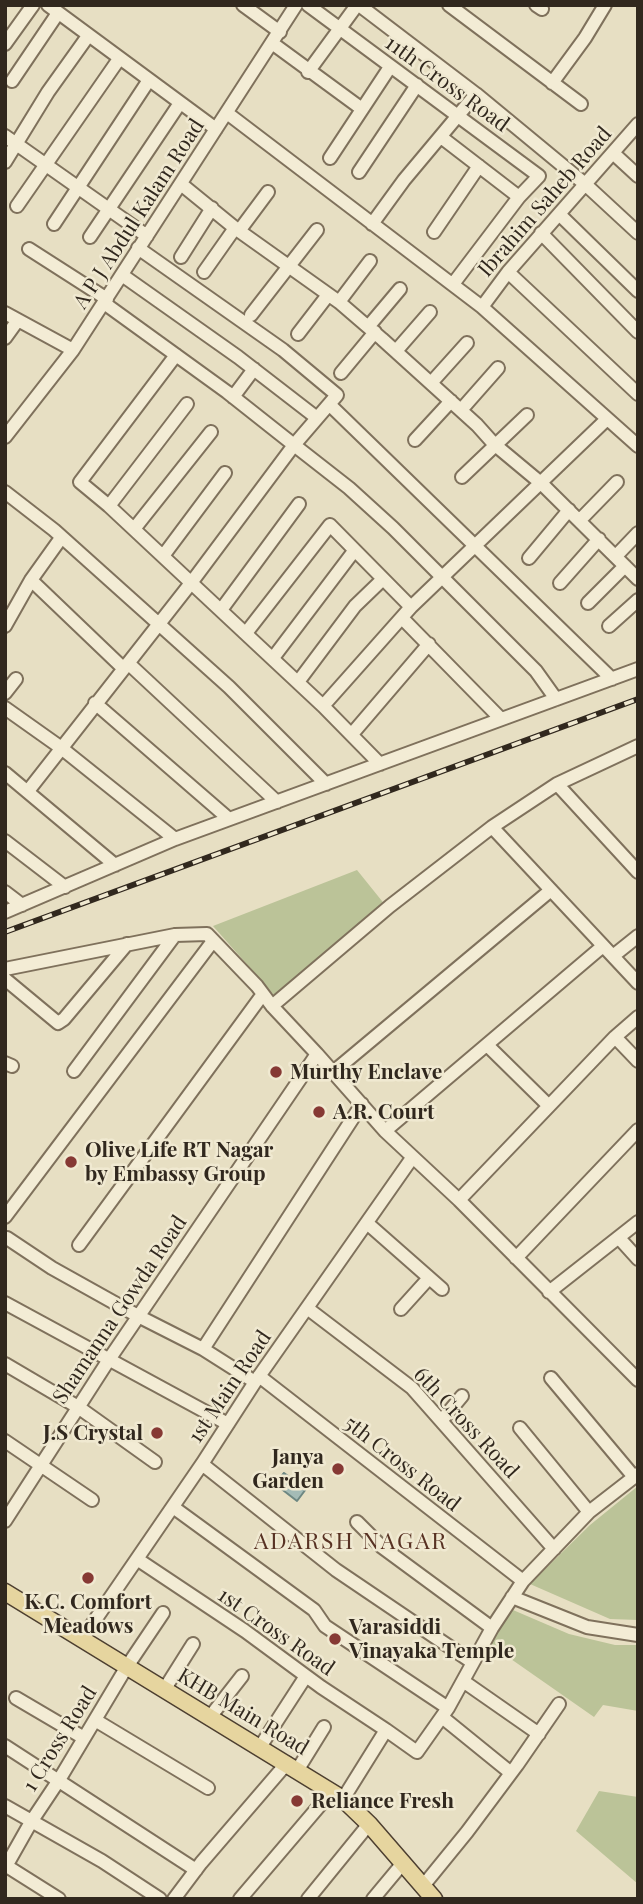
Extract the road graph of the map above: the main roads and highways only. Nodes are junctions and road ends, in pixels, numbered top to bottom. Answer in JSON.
{"nodes":[{"id":1,"x":5,"y":1592,"type":"edge"},
{"id":2,"x":434,"y":1899,"type":"edge"}],
"edges":[{"from":1,"to":2,"type":"main road","name":"KHB Main Road"}]}
